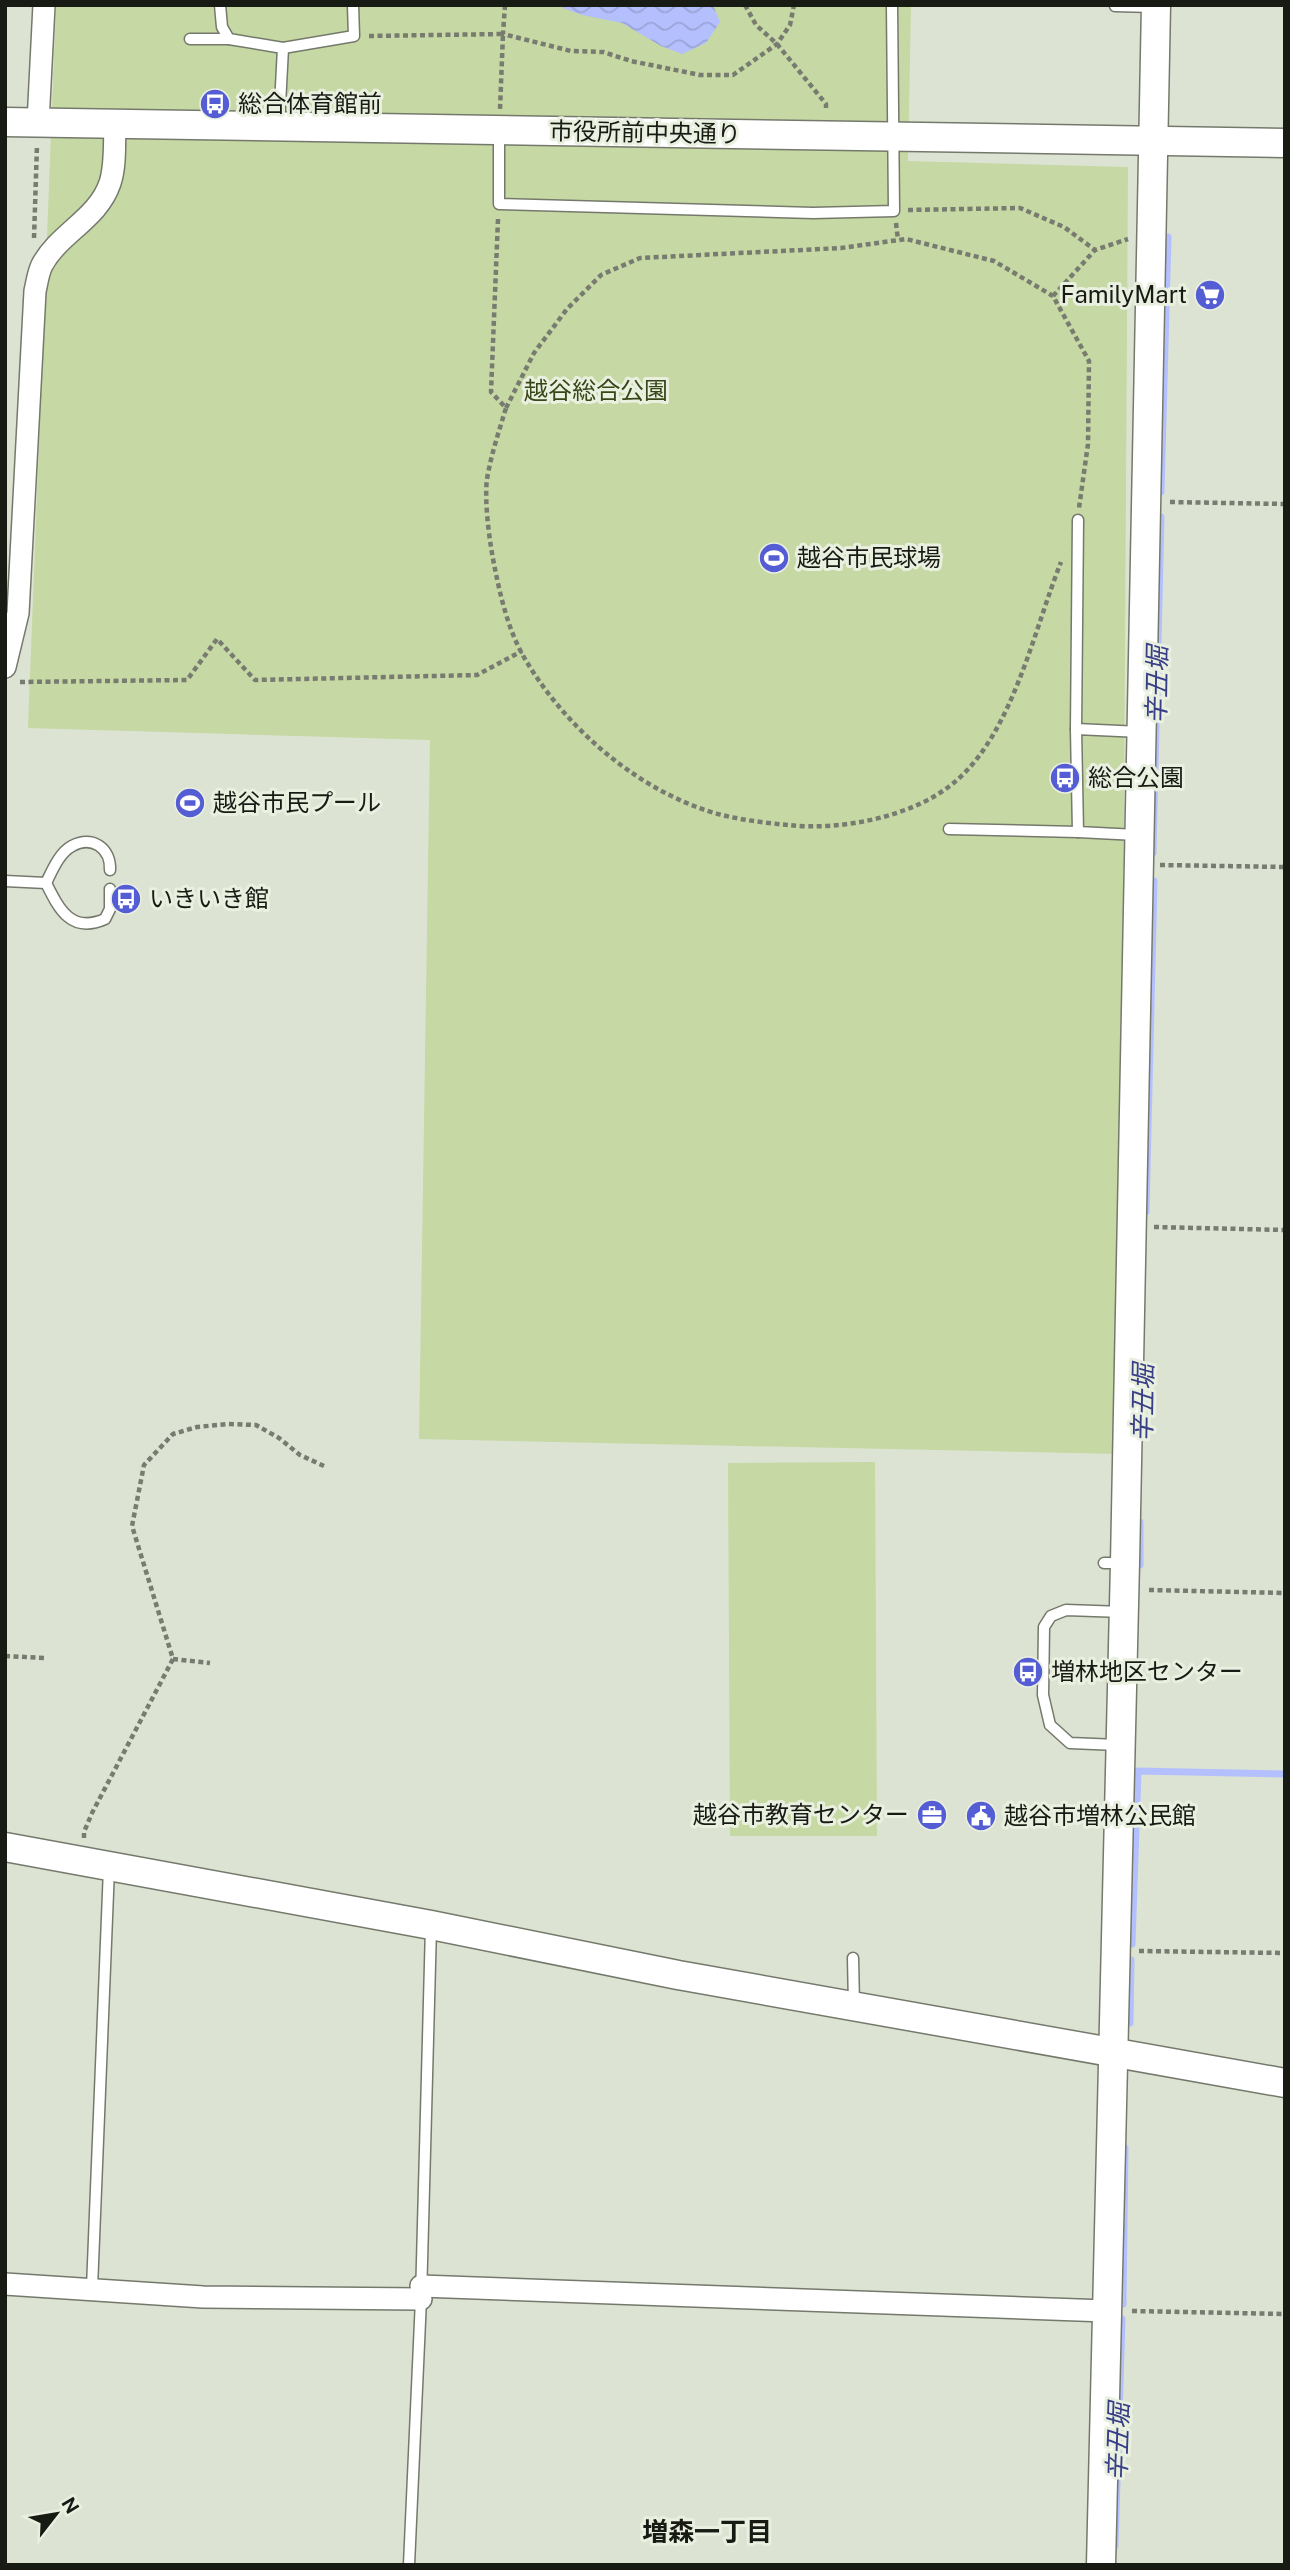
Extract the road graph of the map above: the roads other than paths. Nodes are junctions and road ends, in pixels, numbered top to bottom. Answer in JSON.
{"nodes":[{"id":1,"x":44,"y":5,"type":"edge"},
{"id":2,"x":220,"y":5,"type":"edge"},
{"id":3,"x":353,"y":5,"type":"edge"},
{"id":4,"x":1115,"y":6,"type":"edge"},
{"id":5,"x":1156,"y":6,"type":"edge"},
{"id":6,"x":889,"y":10,"type":"edge"},
{"id":7,"x":190,"y":39,"type":"dead end"},
{"id":8,"x":229,"y":39,"type":"junction"},
{"id":9,"x":282,"y":48,"type":"junction"},
{"id":10,"x":5,"y":122,"type":"edge"},
{"id":11,"x":47,"y":123,"type":"junction"},
{"id":12,"x":114,"y":124,"type":"junction"},
{"id":13,"x":279,"y":127,"type":"junction"},
{"id":14,"x":499,"y":130,"type":"junction"},
{"id":15,"x":892,"y":136,"type":"junction"},
{"id":16,"x":1154,"y":141,"type":"junction"},
{"id":17,"x":1285,"y":143,"type":"edge"},
{"id":18,"x":1077,"y":520,"type":"road end"},
{"id":19,"x":12,"y":674,"type":"edge"},
{"id":20,"x":1076,"y":729,"type":"junction"},
{"id":21,"x":1141,"y":732,"type":"junction"},
{"id":22,"x":949,"y":829,"type":"dead end"},
{"id":23,"x":1078,"y":832,"type":"junction"},
{"id":24,"x":1139,"y":835,"type":"junction"},
{"id":25,"x":110,"y":870,"type":"dead end"},
{"id":26,"x":5,"y":881,"type":"edge"},
{"id":27,"x":46,"y":883,"type":"junction"},
{"id":28,"x":110,"y":889,"type":"dead end"},
{"id":29,"x":1119,"y":1582,"type":"junction"},
{"id":30,"x":1120,"y":1745,"type":"junction"},
{"id":31,"x":5,"y":1847,"type":"edge"},
{"id":32,"x":109,"y":1865,"type":"junction"},
{"id":33,"x":431,"y":1925,"type":"junction"},
{"id":34,"x":853,"y":1958,"type":"dead end"},
{"id":35,"x":853,"y":2006,"type":"junction"},
{"id":36,"x":1112,"y":2051,"type":"junction"},
{"id":37,"x":1285,"y":2083,"type":"edge"},
{"id":38,"x":5,"y":2284,"type":"edge"},
{"id":39,"x":92,"y":2288,"type":"junction"},
{"id":40,"x":421,"y":2292,"type":"junction"},
{"id":41,"x":1120,"y":2311,"type":"junction"},
{"id":42,"x":409,"y":2565,"type":"edge"},
{"id":43,"x":1101,"y":2565,"type":"edge"}],
"edges":[{"from":1,"to":11,"type":"street"},
{"from":2,"to":8,"type":"lane"},
{"from":3,"to":9,"type":"lane"},
{"from":4,"to":5,"type":"lane"},
{"from":5,"to":16,"type":"street"},
{"from":6,"to":15,"type":"lane"},
{"from":7,"to":8,"type":"lane"},
{"from":8,"to":9,"type":"lane"},
{"from":9,"to":13,"type":"lane"},
{"from":10,"to":11,"type":"street","name":"市役所前中央通り"},
{"from":11,"to":12,"type":"street","name":"市役所前中央通り"},
{"from":12,"to":13,"type":"street","name":"市役所前中央通り"},
{"from":12,"to":19,"type":"street"},
{"from":13,"to":14,"type":"street","name":"市役所前中央通り"},
{"from":14,"to":15,"type":"street","name":"市役所前中央通り"},
{"from":14,"to":15,"type":"lane"},
{"from":15,"to":16,"type":"street","name":"市役所前中央通り"},
{"from":16,"to":17,"type":"street","name":"市役所前中央通り"},
{"from":16,"to":21,"type":"street"},
{"from":18,"to":20,"type":"lane"},
{"from":20,"to":21,"type":"lane"},
{"from":20,"to":23,"type":"lane"},
{"from":21,"to":24,"type":"street"},
{"from":22,"to":23,"type":"lane"},
{"from":23,"to":24,"type":"lane"},
{"from":24,"to":29,"type":"street"},
{"from":25,"to":27,"type":"lane"},
{"from":26,"to":27,"type":"lane"},
{"from":27,"to":28,"type":"lane"},
{"from":29,"to":30,"type":"street"},
{"from":29,"to":30,"type":"lane"},
{"from":30,"to":36,"type":"street"},
{"from":31,"to":32,"type":"street"},
{"from":32,"to":33,"type":"street"},
{"from":32,"to":39,"type":"lane"},
{"from":33,"to":35,"type":"street"},
{"from":33,"to":40,"type":"lane"},
{"from":34,"to":35,"type":"lane"},
{"from":35,"to":36,"type":"street"},
{"from":36,"to":37,"type":"street"},
{"from":36,"to":41,"type":"street"},
{"from":38,"to":39,"type":"street"},
{"from":39,"to":40,"type":"street"},
{"from":40,"to":41,"type":"street"},
{"from":40,"to":42,"type":"lane"},
{"from":41,"to":43,"type":"street"}]}
